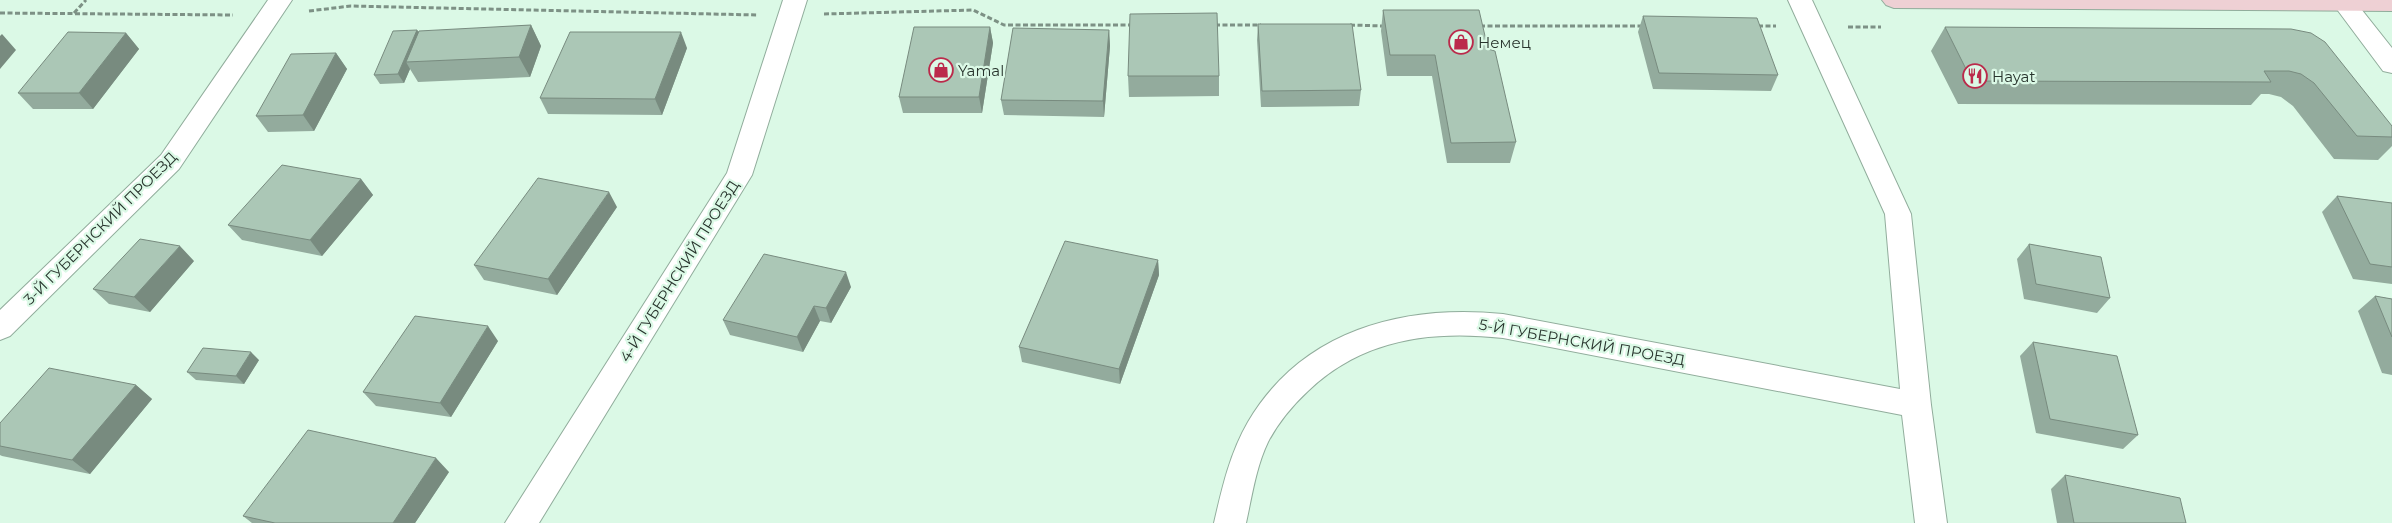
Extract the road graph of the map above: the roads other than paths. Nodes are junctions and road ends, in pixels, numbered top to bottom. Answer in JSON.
{"nodes":[{"id":1,"x":1800,"y":0,"type":"edge"},
{"id":2,"x":1894,"y":0,"type":"edge"},
{"id":3,"x":2344,"y":2,"type":"junction"},
{"id":4,"x":2392,"y":3,"type":"edge"},
{"id":5,"x":275,"y":8,"type":"edge"},
{"id":6,"x":793,"y":8,"type":"edge"},
{"id":7,"x":2392,"y":65,"type":"edge"},
{"id":8,"x":0,"y":328,"type":"edge"},
{"id":9,"x":1916,"y":405,"type":"junction"},
{"id":10,"x":521,"y":523,"type":"edge"},
{"id":11,"x":1230,"y":523,"type":"edge"},
{"id":12,"x":1931,"y":523,"type":"edge"}],
"edges":[{"from":1,"to":9,"type":"street"},
{"from":2,"to":3,"type":"street"},
{"from":3,"to":4,"type":"street"},
{"from":3,"to":7,"type":"street"},
{"from":5,"to":8,"type":"street","name":"3-Й ГУБЕРНСКИЙ ПРОЕЗД"},
{"from":6,"to":10,"type":"street","name":"4-Й ГУБЕРНСКИЙ ПРОЕЗД"},
{"from":9,"to":11,"type":"street","name":"5-Й ГУБЕРНСКИЙ ПРОЕЗД"},
{"from":9,"to":12,"type":"street"}]}
